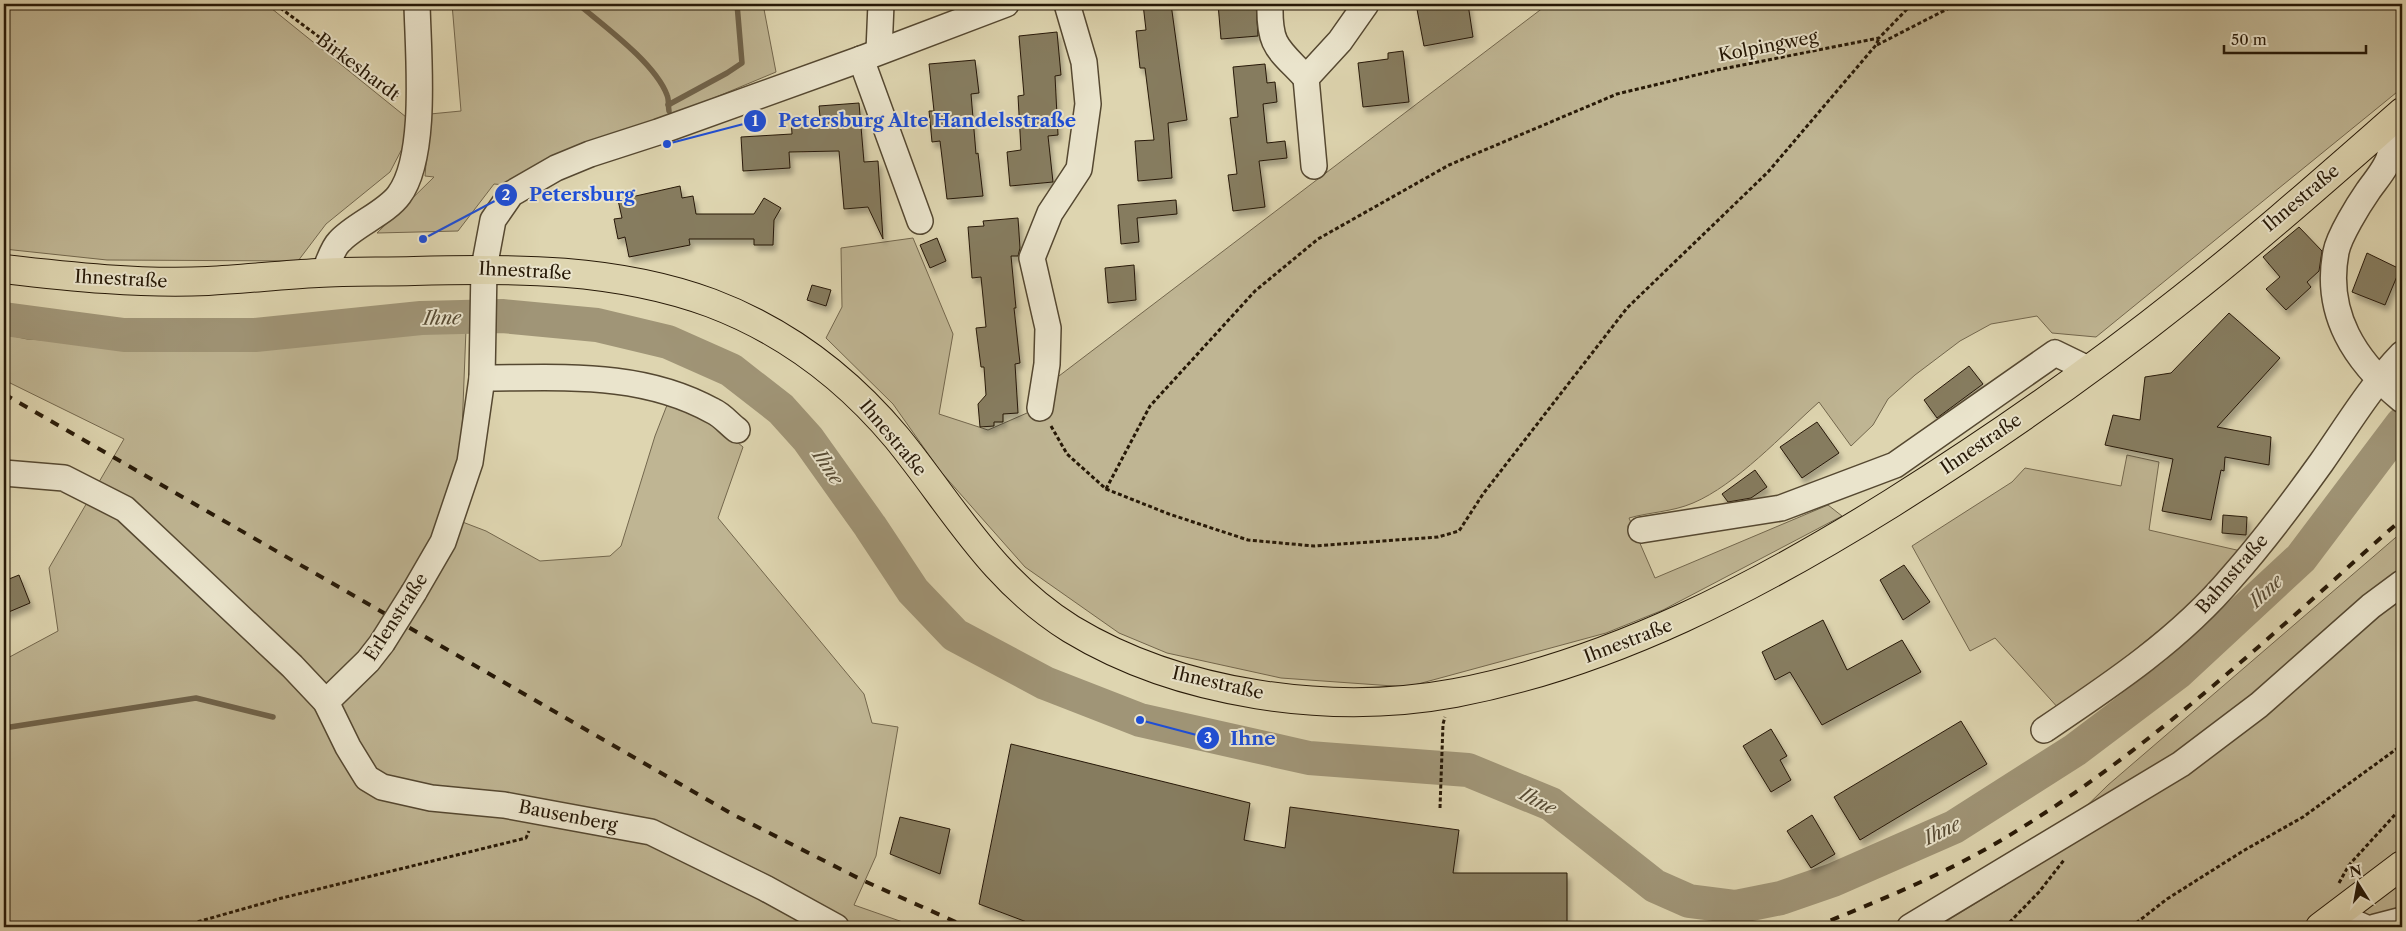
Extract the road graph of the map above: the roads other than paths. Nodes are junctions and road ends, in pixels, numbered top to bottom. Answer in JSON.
{"nodes":[{"id":1,"x":417,"y":4,"type":"edge"},
{"id":2,"x":881,"y":4,"type":"edge"},
{"id":3,"x":1006,"y":4,"type":"edge"},
{"id":4,"x":1067,"y":4,"type":"edge"},
{"id":5,"x":1270,"y":4,"type":"edge"},
{"id":6,"x":1366,"y":4,"type":"edge"},
{"id":7,"x":870,"y":55,"type":"junction"},
{"id":8,"x":1306,"y":78,"type":"junction"},
{"id":9,"x":2402,"y":112,"type":"edge"},
{"id":10,"x":2381,"y":130,"type":"junction"},
{"id":11,"x":1314,"y":166,"type":"dead end"},
{"id":12,"x":920,"y":221,"type":"dead end"},
{"id":13,"x":4,"y":269,"type":"edge"},
{"id":14,"x":324,"y":273,"type":"junction"},
{"id":15,"x":483,"y":277,"type":"junction"},
{"id":16,"x":2402,"y":354,"type":"edge"},
{"id":17,"x":2088,"y":369,"type":"junction"},
{"id":18,"x":482,"y":378,"type":"junction"},
{"id":19,"x":2379,"y":378,"type":"junction"},
{"id":20,"x":2400,"y":398,"type":"edge"},
{"id":21,"x":1040,"y":408,"type":"road end"},
{"id":22,"x":737,"y":430,"type":"dead end"},
{"id":23,"x":1895,"y":465,"type":"junction"},
{"id":24,"x":4,"y":473,"type":"edge"},
{"id":25,"x":1912,"y":490,"type":"junction"},
{"id":26,"x":1641,"y":530,"type":"dead end"},
{"id":27,"x":2402,"y":583,"type":"edge"},
{"id":28,"x":326,"y":702,"type":"junction"},
{"id":29,"x":2044,"y":730,"type":"dead end"},
{"id":30,"x":2402,"y":865,"type":"edge"},
{"id":31,"x":2402,"y":920,"type":"edge"},
{"id":32,"x":2329,"y":921,"type":"edge"},
{"id":33,"x":836,"y":927,"type":"edge"},
{"id":34,"x":1910,"y":927,"type":"edge"},
{"id":35,"x":2364,"y":927,"type":"edge"},
{"id":36,"x":2375,"y":927,"type":"edge"}],
"edges":[{"from":1,"to":14,"type":"street","name":"Birkeshardt"},
{"from":2,"to":7,"type":"street"},
{"from":3,"to":7,"type":"street","name":"Erlenstraße"},
{"from":4,"to":21,"type":"street"},
{"from":5,"to":8,"type":"street"},
{"from":6,"to":8,"type":"street"},
{"from":7,"to":12,"type":"street"},
{"from":7,"to":15,"type":"street","name":"Erlenstraße"},
{"from":8,"to":11,"type":"street"},
{"from":9,"to":10,"type":"main road","name":"Ihnestraße"},
{"from":10,"to":17,"type":"main road","name":"Ihnestraße"},
{"from":10,"to":19,"type":"street"},
{"from":13,"to":14,"type":"main road","name":"Ihnestraße"},
{"from":14,"to":15,"type":"main road","name":"Ihnestraße"},
{"from":15,"to":18,"type":"street","name":"Erlenstraße"},
{"from":15,"to":25,"type":"main road","name":"Ihnestraße"},
{"from":16,"to":19,"type":"street","name":"Bahnstraße"},
{"from":17,"to":23,"type":"street"},
{"from":17,"to":25,"type":"main road","name":"Ihnestraße"},
{"from":18,"to":22,"type":"street"},
{"from":18,"to":28,"type":"street","name":"Erlenstraße","bridge":true},
{"from":19,"to":20,"type":"street"},
{"from":19,"to":29,"type":"street","name":"Bahnstraße"},
{"from":23,"to":25,"type":"street"},
{"from":23,"to":26,"type":"street"},
{"from":24,"to":28,"type":"street"},
{"from":27,"to":34,"type":"street"},
{"from":28,"to":33,"type":"street","name":"Bausenberg"},
{"from":30,"to":32,"type":"main road"},
{"from":31,"to":36,"type":"street"},
{"from":32,"to":35,"type":"street"}]}
